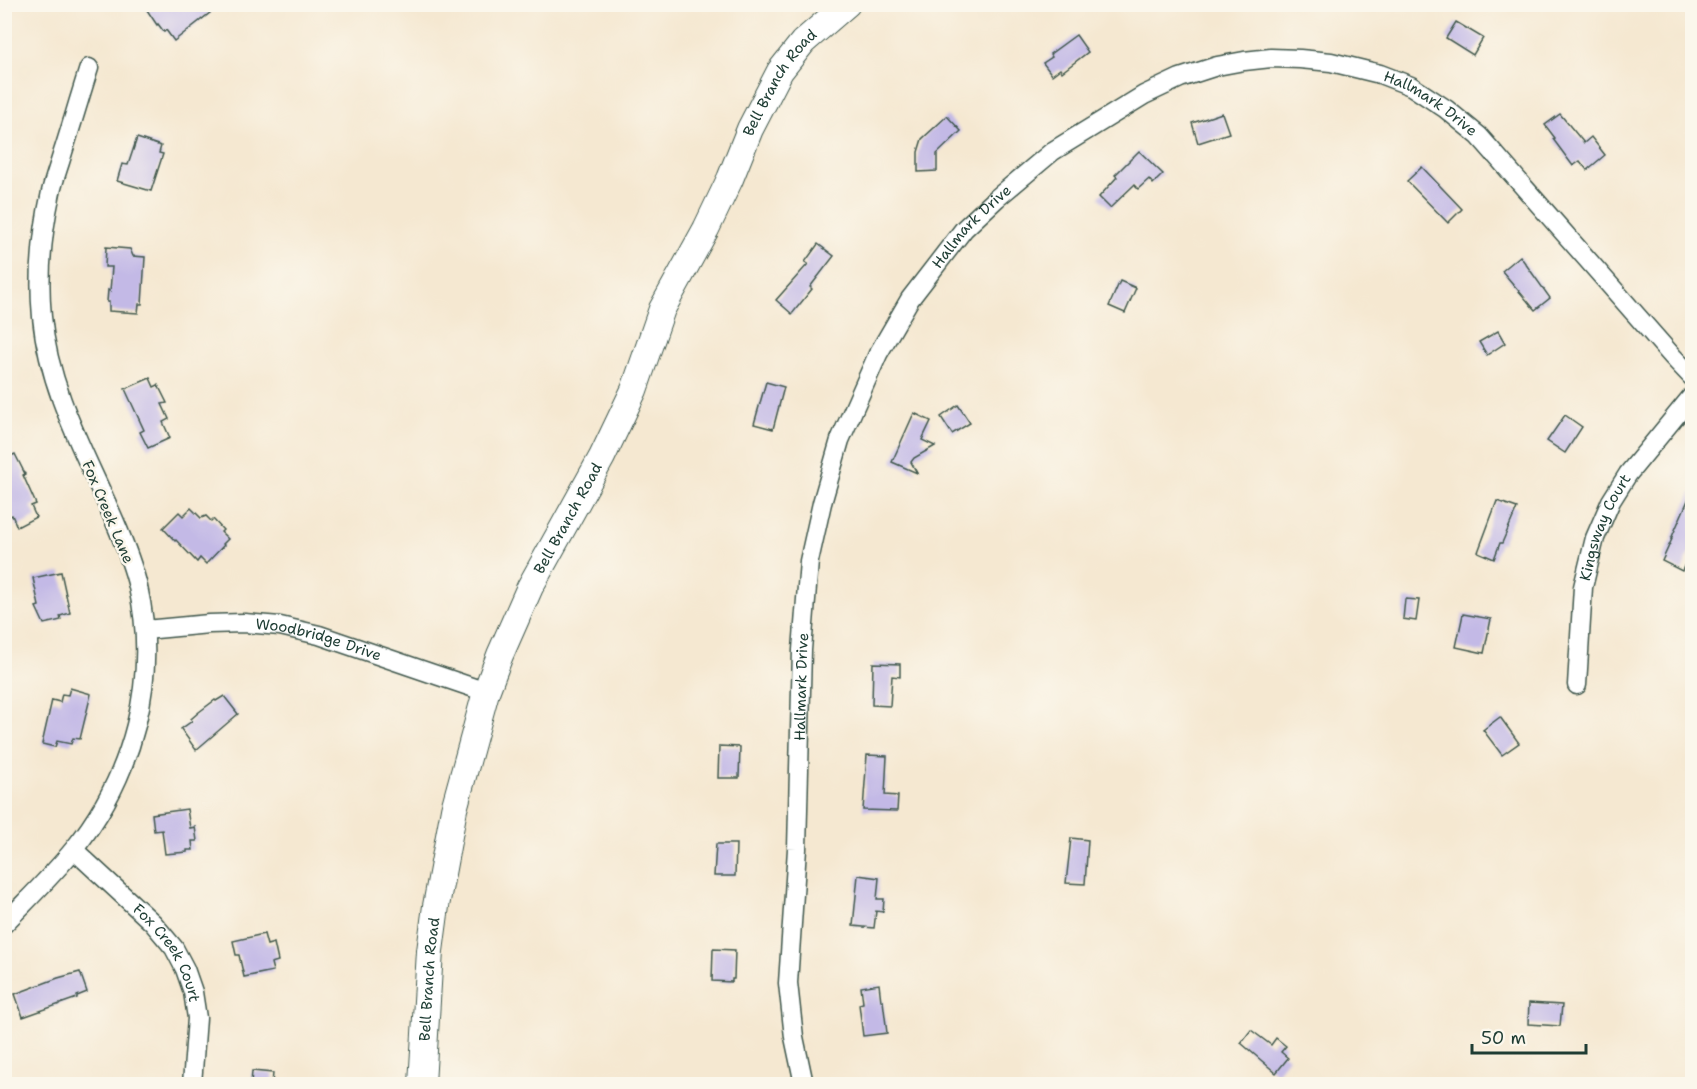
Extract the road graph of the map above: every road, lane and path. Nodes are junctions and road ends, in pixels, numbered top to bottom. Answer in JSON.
{"nodes":[{"id":1,"x":847,"y":4,"type":"edge"},
{"id":2,"x":89,"y":68,"type":"dead end"},
{"id":3,"x":1692,"y":377,"type":"edge"},
{"id":4,"x":1692,"y":396,"type":"edge"},
{"id":5,"x":145,"y":630,"type":"junction"},
{"id":6,"x":1577,"y":684,"type":"dead end"},
{"id":7,"x":486,"y":692,"type":"junction"},
{"id":8,"x":74,"y":850,"type":"junction"},
{"id":9,"x":4,"y":924,"type":"edge"},
{"id":10,"x":192,"y":1084,"type":"edge"},
{"id":11,"x":422,"y":1084,"type":"edge"},
{"id":12,"x":804,"y":1084,"type":"edge"}],
"edges":[{"from":1,"to":7,"type":"street","name":"Bell Branch Road"},
{"from":2,"to":5,"type":"street","name":"Fox Creek Lane"},
{"from":3,"to":12,"type":"street","name":"Hallmark Drive"},
{"from":4,"to":6,"type":"street","name":"Kingsway Court"},
{"from":5,"to":7,"type":"street","name":"Woodbridge Drive"},
{"from":5,"to":8,"type":"street","name":"Fox Creek Lane"},
{"from":7,"to":11,"type":"street","name":"Bell Branch Road"},
{"from":8,"to":9,"type":"street","name":"Fox Creek Lane"},
{"from":8,"to":10,"type":"street","name":"Fox Creek Court"}]}
